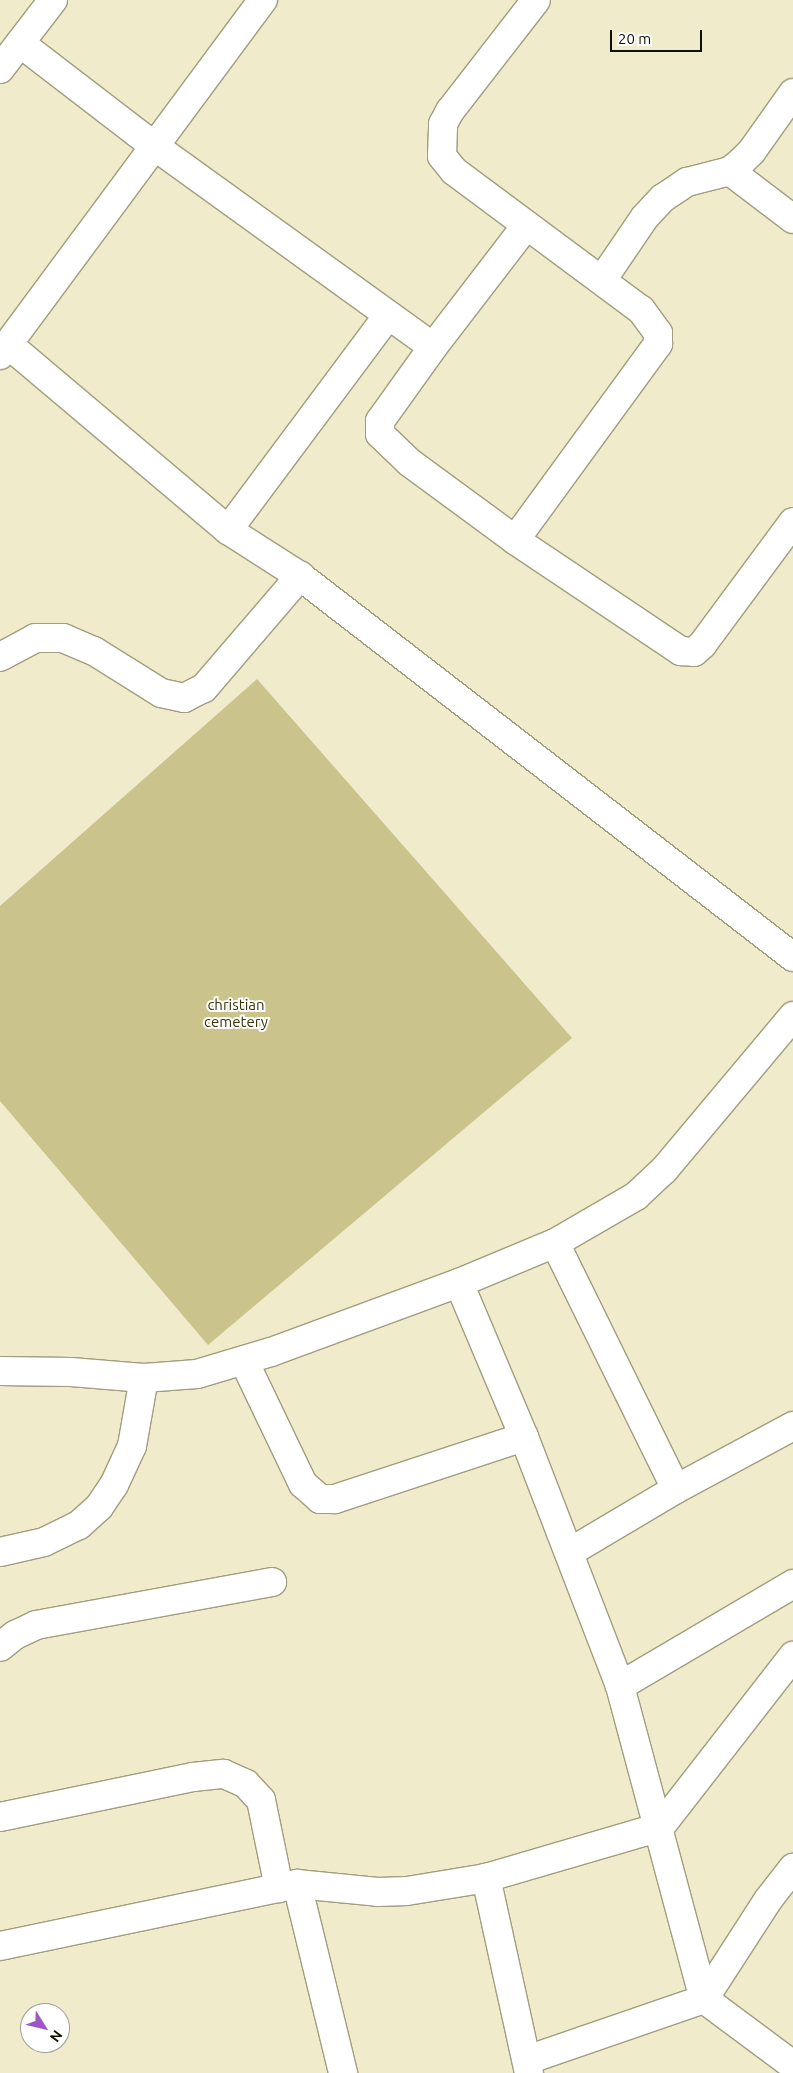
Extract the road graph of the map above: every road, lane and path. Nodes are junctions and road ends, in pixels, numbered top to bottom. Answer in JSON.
{"nodes":[{"id":1,"x":53,"y":0,"type":"edge"},
{"id":2,"x":263,"y":0,"type":"edge"},
{"id":3,"x":536,"y":0,"type":"edge"},
{"id":4,"x":20,"y":43,"type":"junction"},
{"id":5,"x":0,"y":69,"type":"edge"},
{"id":6,"x":793,"y":93,"type":"edge"},
{"id":7,"x":153,"y":145,"type":"junction"},
{"id":8,"x":730,"y":171,"type":"junction"},
{"id":9,"x":793,"y":218,"type":"edge"},
{"id":10,"x":526,"y":226,"type":"junction"},
{"id":11,"x":602,"y":280,"type":"junction"},
{"id":12,"x":388,"y":316,"type":"junction"},
{"id":13,"x":434,"y":346,"type":"junction"},
{"id":14,"x":4,"y":350,"type":"edge"},
{"id":15,"x":793,"y":522,"type":"edge"},
{"id":16,"x":228,"y":530,"type":"junction"},
{"id":17,"x":515,"y":540,"type":"junction"},
{"id":18,"x":300,"y":576,"type":"junction"},
{"id":19,"x":0,"y":657,"type":"edge"},
{"id":20,"x":793,"y":956,"type":"edge"},
{"id":21,"x":793,"y":1016,"type":"edge"},
{"id":22,"x":555,"y":1243,"type":"junction"},
{"id":23,"x":460,"y":1284,"type":"junction"},
{"id":24,"x":244,"y":1361,"type":"junction"},
{"id":25,"x":0,"y":1371,"type":"edge"},
{"id":26,"x":144,"y":1378,"type":"junction"},
{"id":27,"x":793,"y":1426,"type":"edge"},
{"id":28,"x":524,"y":1437,"type":"junction"},
{"id":29,"x":676,"y":1489,"type":"junction"},
{"id":30,"x":0,"y":1552,"type":"edge"},
{"id":31,"x":570,"y":1552,"type":"junction"},
{"id":32,"x":272,"y":1582,"type":"dead end"},
{"id":33,"x":793,"y":1584,"type":"edge"},
{"id":34,"x":0,"y":1647,"type":"edge"},
{"id":35,"x":793,"y":1656,"type":"edge"},
{"id":36,"x":620,"y":1686,"type":"junction"},
{"id":37,"x":0,"y":1817,"type":"edge"},
{"id":38,"x":660,"y":1828,"type":"junction"},
{"id":39,"x":793,"y":1868,"type":"edge"},
{"id":40,"x":486,"y":1878,"type":"junction"},
{"id":41,"x":288,"y":1886,"type":"junction"},
{"id":42,"x":0,"y":1946,"type":"edge"},
{"id":43,"x":704,"y":1999,"type":"junction"},
{"id":44,"x":793,"y":2066,"type":"edge"},
{"id":45,"x":528,"y":2067,"type":"edge"},
{"id":46,"x":343,"y":2073,"type":"edge"}],
"edges":[{"from":1,"to":4,"type":"street"},
{"from":2,"to":7,"type":"street"},
{"from":3,"to":10,"type":"street"},
{"from":4,"to":5,"type":"street"},
{"from":4,"to":7,"type":"street"},
{"from":6,"to":8,"type":"street"},
{"from":7,"to":12,"type":"street"},
{"from":7,"to":14,"type":"street"},
{"from":8,"to":9,"type":"street"},
{"from":8,"to":11,"type":"street"},
{"from":10,"to":11,"type":"street"},
{"from":10,"to":13,"type":"street"},
{"from":11,"to":17,"type":"street"},
{"from":12,"to":13,"type":"street"},
{"from":12,"to":16,"type":"street"},
{"from":13,"to":17,"type":"street"},
{"from":14,"to":16,"type":"street"},
{"from":15,"to":17,"type":"street"},
{"from":16,"to":18,"type":"street"},
{"from":18,"to":19,"type":"street"},
{"from":18,"to":20,"type":"street"},
{"from":21,"to":22,"type":"street"},
{"from":22,"to":23,"type":"street"},
{"from":22,"to":29,"type":"street"},
{"from":23,"to":24,"type":"street"},
{"from":23,"to":28,"type":"street"},
{"from":24,"to":26,"type":"street"},
{"from":24,"to":28,"type":"street"},
{"from":25,"to":26,"type":"street"},
{"from":26,"to":30,"type":"street"},
{"from":27,"to":29,"type":"street"},
{"from":28,"to":31,"type":"street"},
{"from":29,"to":31,"type":"street"},
{"from":31,"to":36,"type":"street"},
{"from":32,"to":34,"type":"street"},
{"from":33,"to":36,"type":"street"},
{"from":35,"to":38,"type":"street"},
{"from":36,"to":38,"type":"street"},
{"from":37,"to":41,"type":"street"},
{"from":38,"to":40,"type":"street"},
{"from":38,"to":43,"type":"street"},
{"from":39,"to":43,"type":"street"},
{"from":40,"to":41,"type":"street"},
{"from":40,"to":45,"type":"street"},
{"from":41,"to":42,"type":"street"},
{"from":41,"to":46,"type":"street"},
{"from":43,"to":44,"type":"street"},
{"from":43,"to":45,"type":"street"}]}
